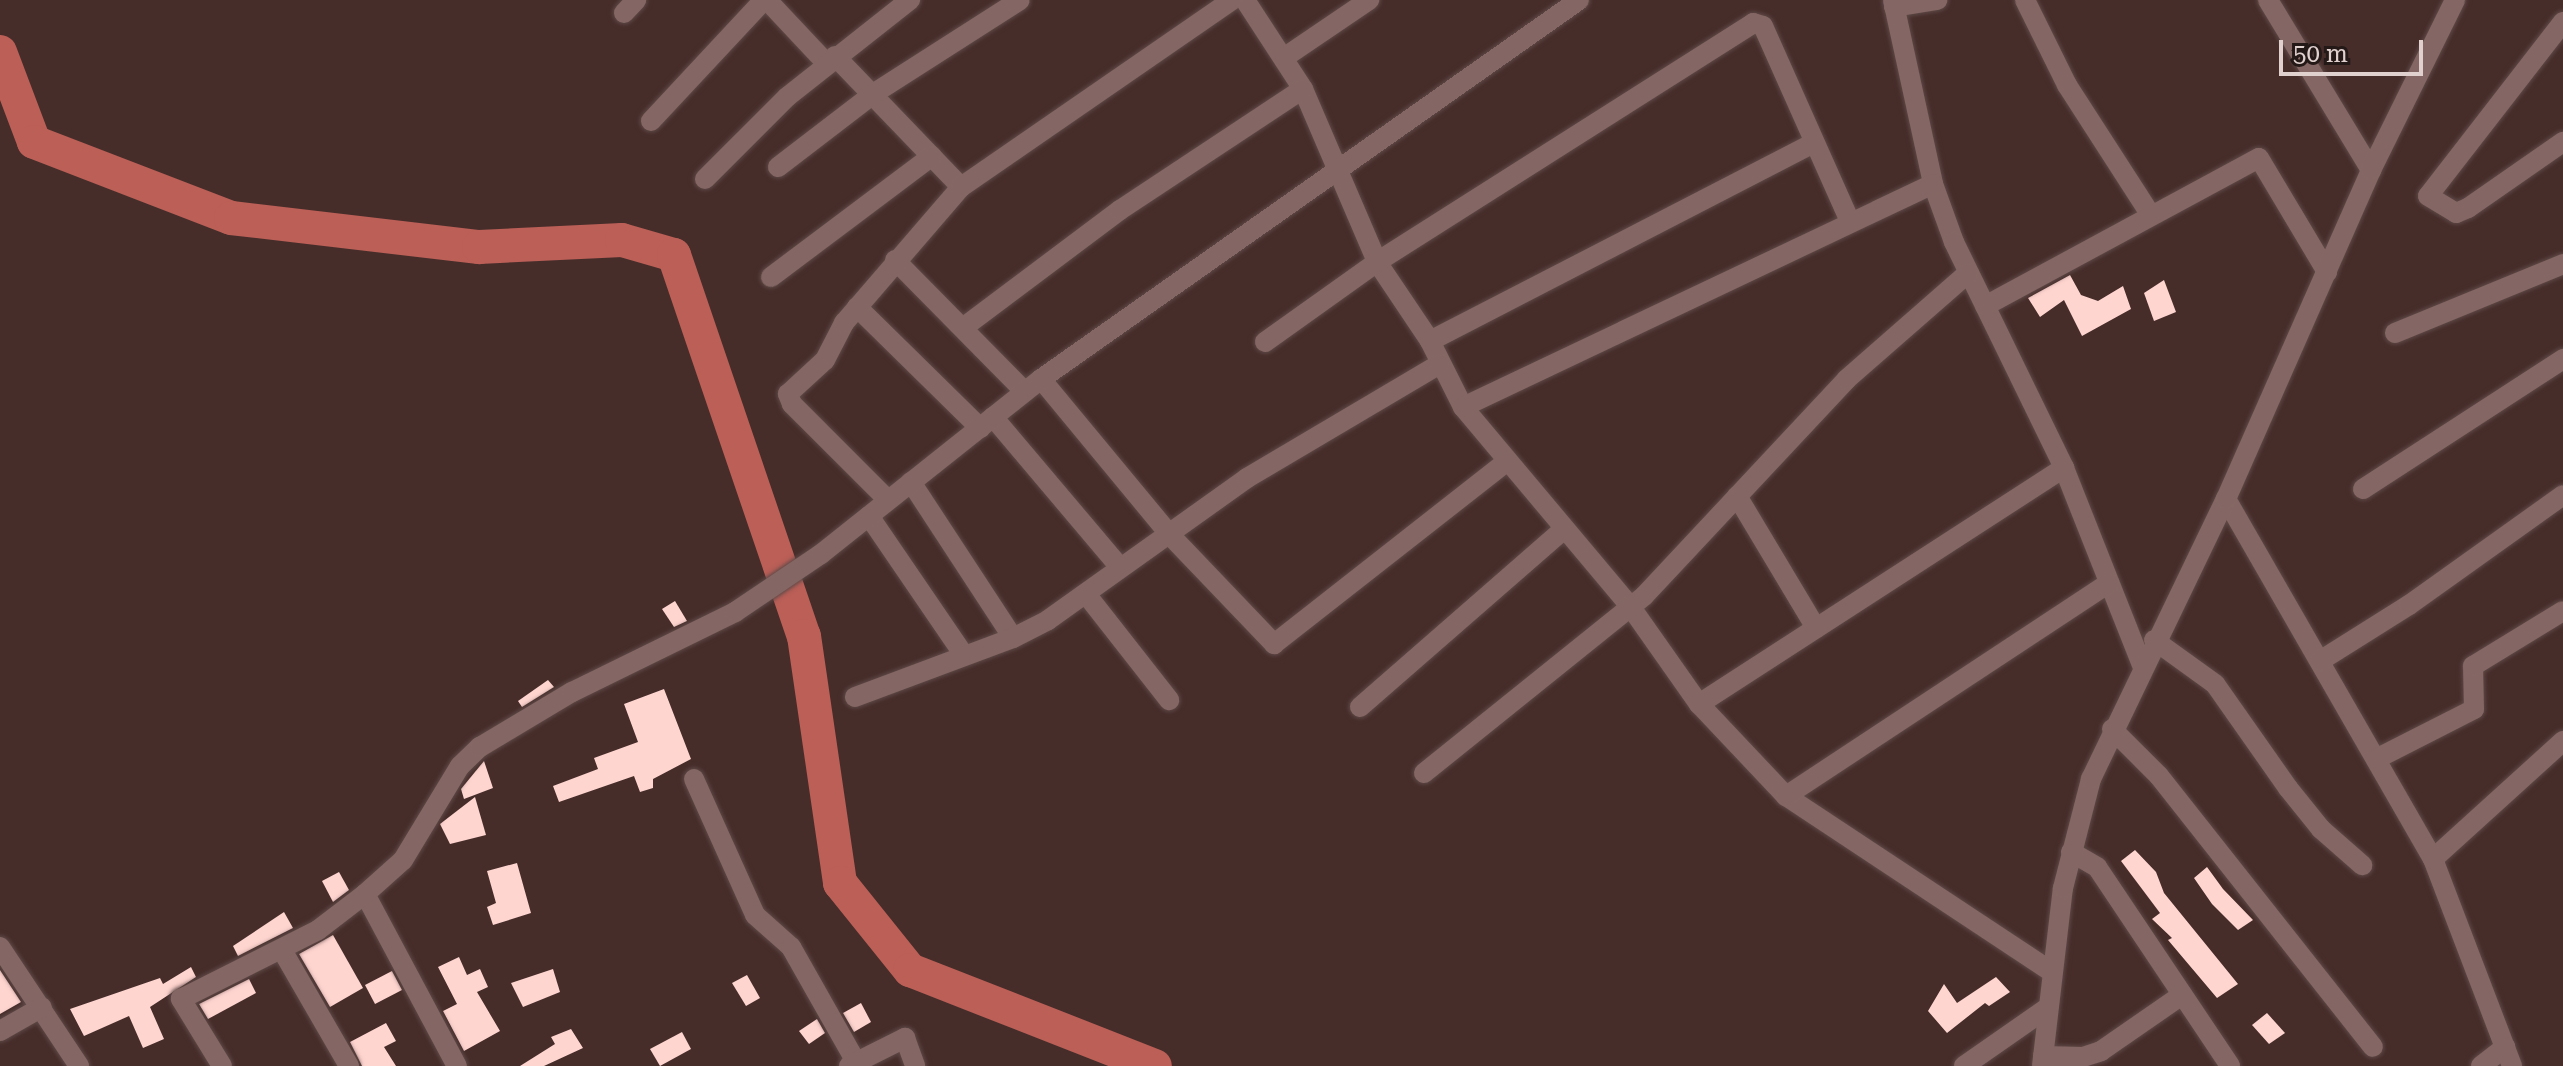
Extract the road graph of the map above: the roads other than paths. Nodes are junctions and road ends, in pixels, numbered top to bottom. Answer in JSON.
{"nodes":[{"id":1,"x":765,"y":0,"type":"edge"},
{"id":2,"x":910,"y":0,"type":"edge"},
{"id":3,"x":1020,"y":0,"type":"edge"},
{"id":4,"x":1232,"y":0,"type":"edge"},
{"id":5,"x":1245,"y":0,"type":"edge"},
{"id":6,"x":1369,"y":0,"type":"edge"},
{"id":7,"x":1579,"y":0,"type":"edge"},
{"id":8,"x":1937,"y":0,"type":"edge"},
{"id":9,"x":2025,"y":0,"type":"edge"},
{"id":10,"x":2268,"y":0,"type":"edge"},
{"id":11,"x":2455,"y":0,"type":"edge"},
{"id":12,"x":1893,"y":3,"type":"edge"},
{"id":13,"x":2563,"y":22,"type":"edge"},
{"id":14,"x":1285,"y":57,"type":"junction"},
{"id":15,"x":831,"y":60,"type":"junction"},
{"id":16,"x":1303,"y":89,"type":"junction"},
{"id":17,"x":873,"y":94,"type":"junction"},
{"id":18,"x":651,"y":121,"type":"dead end"},
{"id":19,"x":2563,"y":142,"type":"edge"},
{"id":20,"x":1814,"y":143,"type":"junction"},
{"id":21,"x":932,"y":156,"type":"junction"},
{"id":22,"x":1338,"y":166,"type":"junction"},
{"id":23,"x":778,"y":167,"type":"dead end"},
{"id":24,"x":2371,"y":170,"type":"junction"},
{"id":25,"x":705,"y":179,"type":"dead end"},
{"id":26,"x":1933,"y":184,"type":"junction"},
{"id":27,"x":961,"y":187,"type":"junction"},
{"id":28,"x":2150,"y":214,"type":"junction"},
{"id":29,"x":1850,"y":221,"type":"junction"},
{"id":30,"x":895,"y":260,"type":"junction"},
{"id":31,"x":1377,"y":262,"type":"junction"},
{"id":32,"x":2563,"y":264,"type":"edge"},
{"id":33,"x":2327,"y":272,"type":"junction"},
{"id":34,"x":1968,"y":273,"type":"junction"},
{"id":35,"x":771,"y":277,"type":"dead end"},
{"id":36,"x":1985,"y":306,"type":"junction"},
{"id":37,"x":857,"y":307,"type":"junction"},
{"id":38,"x":964,"y":327,"type":"junction"},
{"id":39,"x":2395,"y":333,"type":"dead end"},
{"id":40,"x":1430,"y":341,"type":"junction"},
{"id":41,"x":1265,"y":342,"type":"dead end"},
{"id":42,"x":2563,"y":359,"type":"edge"},
{"id":43,"x":1440,"y":364,"type":"junction"},
{"id":44,"x":1033,"y":386,"type":"junction"},
{"id":45,"x":1463,"y":407,"type":"junction"},
{"id":46,"x":987,"y":422,"type":"junction"},
{"id":47,"x":1507,"y":461,"type":"junction"},
{"id":48,"x":2064,"y":468,"type":"junction"},
{"id":49,"x":911,"y":482,"type":"junction"},
{"id":50,"x":2363,"y":489,"type":"dead end"},
{"id":51,"x":1737,"y":496,"type":"junction"},
{"id":52,"x":2562,"y":497,"type":"edge"},
{"id":53,"x":2226,"y":499,"type":"junction"},
{"id":54,"x":888,"y":500,"type":"junction"},
{"id":55,"x":869,"y":516,"type":"junction"},
{"id":56,"x":1564,"y":529,"type":"junction"},
{"id":57,"x":1170,"y":535,"type":"junction"},
{"id":58,"x":1119,"y":566,"type":"junction"},
{"id":59,"x":2109,"y":583,"type":"junction"},
{"id":60,"x":1086,"y":594,"type":"junction"},
{"id":61,"x":1630,"y":606,"type":"junction"},
{"id":62,"x":2563,"y":611,"type":"edge"},
{"id":63,"x":1816,"y":628,"type":"junction"},
{"id":64,"x":1013,"y":638,"type":"junction"},
{"id":65,"x":2154,"y":640,"type":"junction"},
{"id":66,"x":963,"y":654,"type":"junction"},
{"id":67,"x":2320,"y":661,"type":"junction"},
{"id":68,"x":2142,"y":665,"type":"junction"},
{"id":69,"x":855,"y":697,"type":"dead end"},
{"id":70,"x":1169,"y":700,"type":"dead end"},
{"id":71,"x":1699,"y":704,"type":"junction"},
{"id":72,"x":1360,"y":707,"type":"dead end"},
{"id":73,"x":2112,"y":729,"type":"junction"},
{"id":74,"x":2563,"y":741,"type":"edge"},
{"id":75,"x":2376,"y":759,"type":"junction"},
{"id":76,"x":1424,"y":773,"type":"dead end"},
{"id":77,"x":694,"y":779,"type":"dead end"},
{"id":78,"x":1786,"y":796,"type":"junction"},
{"id":79,"x":2071,"y":852,"type":"junction"},
{"id":80,"x":2433,"y":859,"type":"junction"},
{"id":81,"x":2362,"y":865,"type":"dead end"},
{"id":82,"x":365,"y":894,"type":"junction"},
{"id":83,"x":0,"y":947,"type":"edge"},
{"id":84,"x":282,"y":950,"type":"junction"},
{"id":85,"x":2049,"y":970,"type":"junction"},
{"id":86,"x":2182,"y":995,"type":"junction"},
{"id":87,"x":42,"y":1007,"type":"junction"},
{"id":88,"x":2047,"y":1008,"type":"junction"},
{"id":89,"x":0,"y":1031,"type":"edge"},
{"id":90,"x":2373,"y":1047,"type":"dead end"},
{"id":91,"x":2508,"y":1057,"type":"edge"},
{"id":92,"x":2042,"y":1061,"type":"edge"},
{"id":93,"x":852,"y":1064,"type":"edge"},
{"id":94,"x":79,"y":1066,"type":"edge"},
{"id":95,"x":222,"y":1066,"type":"edge"},
{"id":96,"x":349,"y":1066,"type":"edge"},
{"id":97,"x":457,"y":1066,"type":"edge"},
{"id":98,"x":915,"y":1066,"type":"edge"},
{"id":99,"x":1964,"y":1066,"type":"edge"},
{"id":100,"x":2230,"y":1066,"type":"edge"},
{"id":101,"x":2481,"y":1066,"type":"edge"}],
"edges":[{"from":1,"to":15,"type":"street"},
{"from":1,"to":18,"type":"street"},
{"from":2,"to":15,"type":"street"},
{"from":3,"to":17,"type":"street"},
{"from":4,"to":27,"type":"street"},
{"from":5,"to":14,"type":"street"},
{"from":6,"to":14,"type":"street"},
{"from":7,"to":22,"type":"street"},
{"from":8,"to":12,"type":"street"},
{"from":9,"to":28,"type":"street"},
{"from":10,"to":24,"type":"street"},
{"from":11,"to":24,"type":"street"},
{"from":12,"to":26,"type":"street"},
{"from":13,"to":19,"type":"street"},
{"from":14,"to":16,"type":"street"},
{"from":15,"to":17,"type":"street"},
{"from":15,"to":25,"type":"street"},
{"from":16,"to":22,"type":"street"},
{"from":16,"to":38,"type":"street"},
{"from":17,"to":21,"type":"street"},
{"from":17,"to":23,"type":"street"},
{"from":20,"to":29,"type":"street"},
{"from":20,"to":31,"type":"street"},
{"from":20,"to":40,"type":"street"},
{"from":21,"to":27,"type":"street"},
{"from":21,"to":35,"type":"street"},
{"from":22,"to":31,"type":"street"},
{"from":22,"to":44,"type":"street"},
{"from":24,"to":33,"type":"street"},
{"from":26,"to":29,"type":"street"},
{"from":26,"to":34,"type":"street"},
{"from":27,"to":30,"type":"street"},
{"from":28,"to":33,"type":"street"},
{"from":28,"to":36,"type":"street"},
{"from":29,"to":45,"type":"street"},
{"from":30,"to":37,"type":"street"},
{"from":30,"to":38,"type":"street"},
{"from":31,"to":40,"type":"street"},
{"from":31,"to":41,"type":"street"},
{"from":32,"to":39,"type":"street"},
{"from":33,"to":53,"type":"street"},
{"from":34,"to":36,"type":"street"},
{"from":34,"to":51,"type":"street"},
{"from":36,"to":48,"type":"street"},
{"from":37,"to":46,"type":"street"},
{"from":37,"to":54,"type":"street"},
{"from":38,"to":44,"type":"street"},
{"from":40,"to":43,"type":"street"},
{"from":42,"to":50,"type":"street"},
{"from":43,"to":45,"type":"street"},
{"from":43,"to":57,"type":"street"},
{"from":44,"to":46,"type":"street"},
{"from":44,"to":57,"type":"street"},
{"from":45,"to":47,"type":"street"},
{"from":46,"to":49,"type":"street"},
{"from":46,"to":58,"type":"street"},
{"from":47,"to":56,"type":"street"},
{"from":47,"to":57,"type":"street"},
{"from":48,"to":59,"type":"street"},
{"from":48,"to":63,"type":"street"},
{"from":49,"to":54,"type":"street"},
{"from":49,"to":64,"type":"street"},
{"from":51,"to":61,"type":"street"},
{"from":51,"to":63,"type":"street"},
{"from":52,"to":67,"type":"street"},
{"from":53,"to":65,"type":"street"},
{"from":53,"to":67,"type":"street"},
{"from":54,"to":55,"type":"street"},
{"from":55,"to":66,"type":"street"},
{"from":55,"to":82,"type":"street"},
{"from":56,"to":61,"type":"street"},
{"from":56,"to":72,"type":"street"},
{"from":57,"to":58,"type":"street"},
{"from":58,"to":60,"type":"street"},
{"from":59,"to":68,"type":"street"},
{"from":59,"to":78,"type":"street"},
{"from":60,"to":64,"type":"street"},
{"from":60,"to":70,"type":"street"},
{"from":61,"to":71,"type":"street"},
{"from":61,"to":76,"type":"street"},
{"from":62,"to":75,"type":"street"},
{"from":63,"to":71,"type":"street"},
{"from":64,"to":66,"type":"street"},
{"from":65,"to":68,"type":"street"},
{"from":65,"to":81,"type":"street"},
{"from":66,"to":69,"type":"street"},
{"from":67,"to":75,"type":"street"},
{"from":68,"to":73,"type":"street"},
{"from":71,"to":78,"type":"street"},
{"from":73,"to":79,"type":"street"},
{"from":73,"to":90,"type":"street"},
{"from":74,"to":80,"type":"street"},
{"from":75,"to":80,"type":"street"},
{"from":77,"to":93,"type":"street"},
{"from":78,"to":85,"type":"street"},
{"from":79,"to":85,"type":"street"},
{"from":79,"to":86,"type":"street"},
{"from":80,"to":91,"type":"street"},
{"from":82,"to":84,"type":"street"},
{"from":82,"to":97,"type":"street"},
{"from":83,"to":87,"type":"street"},
{"from":84,"to":95,"type":"street"},
{"from":84,"to":96,"type":"street"},
{"from":85,"to":88,"type":"street"},
{"from":86,"to":92,"type":"street"},
{"from":86,"to":100,"type":"street"},
{"from":87,"to":89,"type":"street"},
{"from":87,"to":94,"type":"street"},
{"from":88,"to":92,"type":"street"},
{"from":88,"to":99,"type":"street"},
{"from":91,"to":101,"type":"street"},
{"from":93,"to":98,"type":"street"}]}
